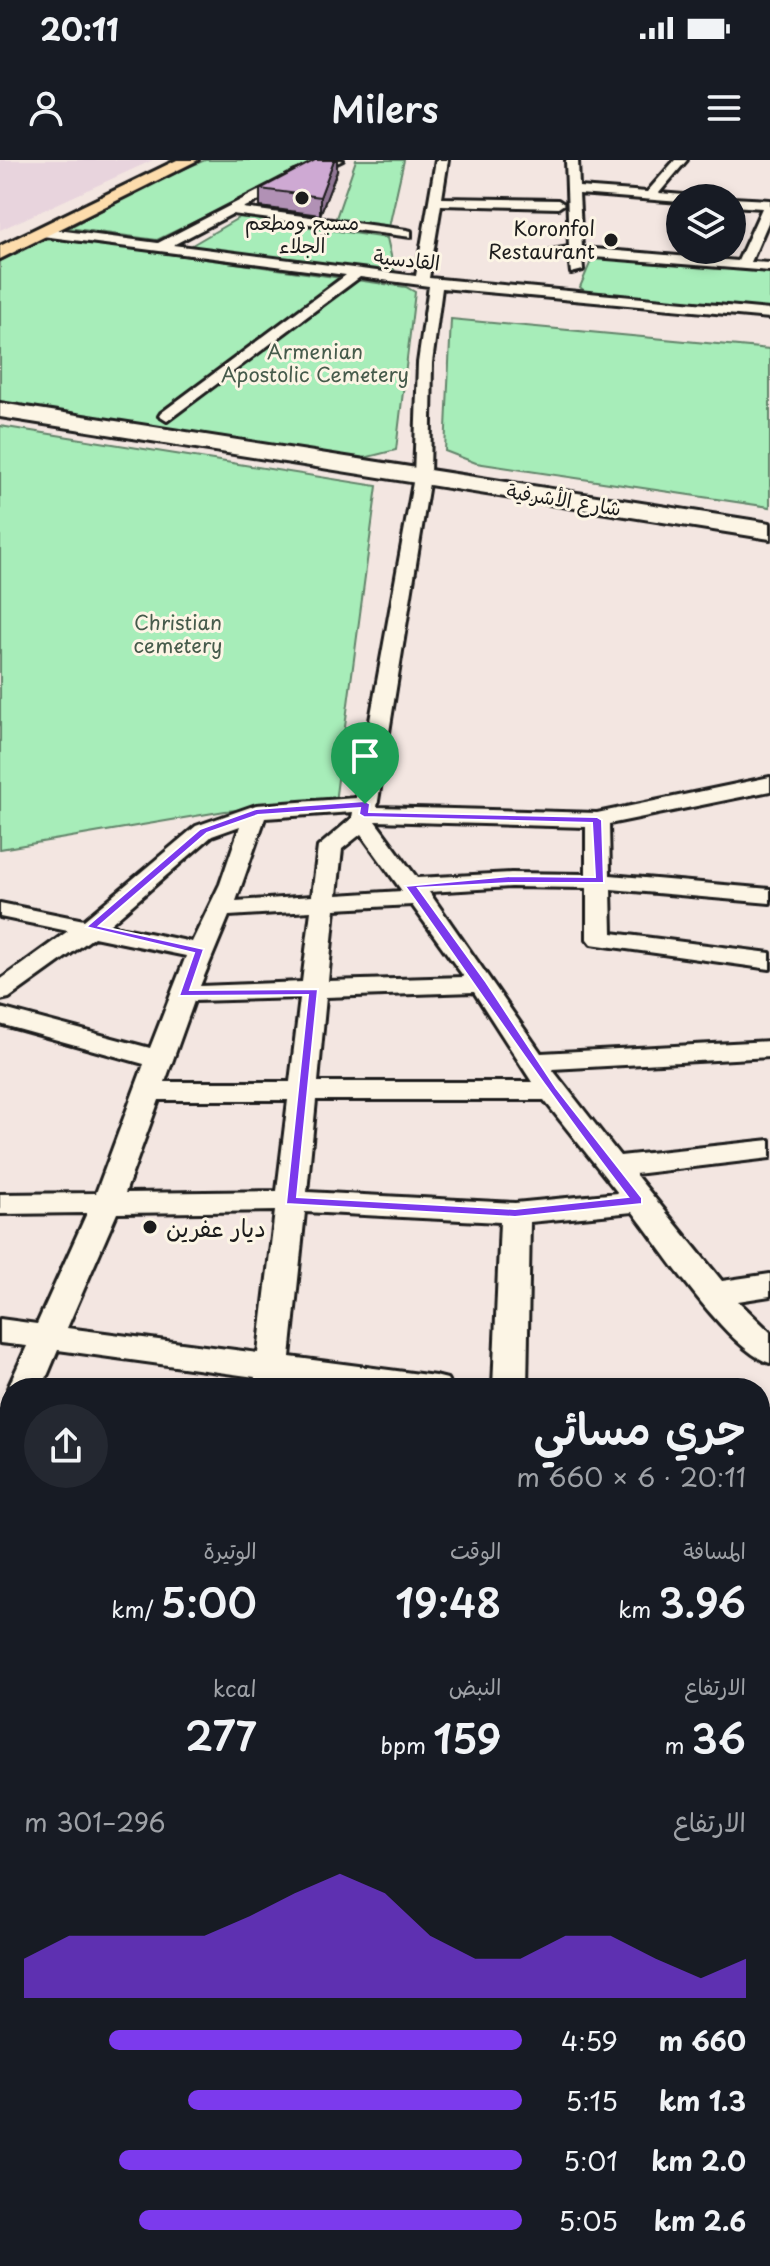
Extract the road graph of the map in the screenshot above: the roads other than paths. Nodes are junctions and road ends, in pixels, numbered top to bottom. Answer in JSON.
{"nodes":[{"id":1,"x":169,"y":160,"type":"edge"},
{"id":2,"x":190,"y":160,"type":"edge"},
{"id":3,"x":337,"y":160,"type":"edge"},
{"id":4,"x":442,"y":160,"type":"edge"},
{"id":5,"x":572,"y":160,"type":"edge"},
{"id":6,"x":681,"y":160,"type":"edge"},
{"id":7,"x":557,"y":190,"type":"dead end"},
{"id":8,"x":573,"y":190,"type":"junction"},
{"id":9,"x":650,"y":196,"type":"junction"},
{"id":10,"x":666,"y":197,"type":"edge"},
{"id":11,"x":435,"y":201,"type":"junction"},
{"id":12,"x":746,"y":203,"type":"edge"},
{"id":13,"x":558,"y":204,"type":"junction"},
{"id":14,"x":770,"y":205,"type":"edge"},
{"id":15,"x":231,"y":210,"type":"junction"},
{"id":16,"x":411,"y":219,"type":"dead end"},
{"id":17,"x":558,"y":220,"type":"dead end"},
{"id":18,"x":42,"y":232,"type":"junction"},
{"id":19,"x":407,"y":234,"type":"junction"},
{"id":20,"x":558,"y":235,"type":"dead end"},
{"id":21,"x":0,"y":240,"type":"edge"},
{"id":22,"x":160,"y":247,"type":"junction"},
{"id":23,"x":405,"y":249,"type":"dead end"},
{"id":24,"x":558,"y":250,"type":"junction"},
{"id":25,"x":575,"y":251,"type":"junction"},
{"id":26,"x":0,"y":253,"type":"edge"},
{"id":27,"x":766,"y":262,"type":"edge"},
{"id":28,"x":403,"y":264,"type":"dead end"},
{"id":29,"x":558,"y":265,"type":"dead end"},
{"id":30,"x":743,"y":265,"type":"junction"},
{"id":31,"x":356,"y":274,"type":"junction"},
{"id":32,"x":402,"y":279,"type":"junction"},
{"id":33,"x":429,"y":282,"type":"junction"},
{"id":34,"x":577,"y":296,"type":"junction"},
{"id":35,"x":770,"y":314,"type":"edge"},
{"id":36,"x":0,"y":410,"type":"edge"},
{"id":37,"x":163,"y":426,"type":"junction"},
{"id":38,"x":422,"y":477,"type":"junction"},
{"id":39,"x":770,"y":531,"type":"edge"},
{"id":40,"x":770,"y":784,"type":"edge"},
{"id":41,"x":256,"y":812,"type":"junction"},
{"id":42,"x":364,"y":813,"type":"junction"},
{"id":43,"x":597,"y":820,"type":"junction"},
{"id":44,"x":600,"y":881,"type":"junction"},
{"id":45,"x":415,"y":892,"type":"junction"},
{"id":46,"x":770,"y":896,"type":"edge"},
{"id":47,"x":324,"y":904,"type":"junction"},
{"id":48,"x":220,"y":909,"type":"junction"},
{"id":49,"x":0,"y":910,"type":"edge"},
{"id":50,"x":91,"y":927,"type":"junction"},
{"id":51,"x":200,"y":951,"type":"junction"},
{"id":52,"x":770,"y":961,"type":"edge"},
{"id":53,"x":482,"y":984,"type":"junction"},
{"id":54,"x":314,"y":991,"type":"junction"},
{"id":55,"x":0,"y":992,"type":"edge"},
{"id":56,"x":183,"y":994,"type":"junction"},
{"id":57,"x":0,"y":1016,"type":"edge"},
{"id":58,"x":770,"y":1049,"type":"edge"},
{"id":59,"x":158,"y":1059,"type":"junction"},
{"id":60,"x":533,"y":1062,"type":"junction"},
{"id":61,"x":149,"y":1091,"type":"junction"},
{"id":62,"x":552,"y":1091,"type":"junction"},
{"id":63,"x":303,"y":1092,"type":"junction"},
{"id":64,"x":770,"y":1149,"type":"edge"},
{"id":65,"x":612,"y":1167,"type":"junction"},
{"id":66,"x":291,"y":1201,"type":"junction"},
{"id":67,"x":637,"y":1201,"type":"junction"},
{"id":68,"x":107,"y":1202,"type":"junction"},
{"id":69,"x":0,"y":1204,"type":"edge"},
{"id":70,"x":515,"y":1213,"type":"junction"},
{"id":71,"x":770,"y":1285,"type":"edge"},
{"id":72,"x":713,"y":1293,"type":"junction"},
{"id":73,"x":0,"y":1331,"type":"edge"},
{"id":74,"x":48,"y":1336,"type":"junction"},
{"id":75,"x":770,"y":1351,"type":"edge"},
{"id":76,"x":29,"y":1378,"type":"edge"},
{"id":77,"x":266,"y":1378,"type":"edge"},
{"id":78,"x":271,"y":1378,"type":"edge"},
{"id":79,"x":510,"y":1378,"type":"edge"}],
"edges":[{"from":1,"to":21,"type":"main road"},
{"from":2,"to":18,"type":"main road"},
{"from":3,"to":15,"type":"street"},
{"from":4,"to":11,"type":"street"},
{"from":5,"to":8,"type":"street"},
{"from":6,"to":9,"type":"street"},
{"from":7,"to":13,"type":"street"},
{"from":8,"to":9,"type":"street"},
{"from":8,"to":25,"type":"street"},
{"from":9,"to":10,"type":"street"},
{"from":11,"to":13,"type":"street"},
{"from":11,"to":33,"type":"street"},
{"from":12,"to":14,"type":"street"},
{"from":13,"to":17,"type":"street"},
{"from":14,"to":30,"type":"street"},
{"from":15,"to":19,"type":"street"},
{"from":15,"to":22,"type":"street"},
{"from":16,"to":19,"type":"street"},
{"from":18,"to":22,"type":"street","name":"القادسية"},
{"from":18,"to":26,"type":"main road"},
{"from":19,"to":23,"type":"street"},
{"from":20,"to":24,"type":"street"},
{"from":22,"to":31,"type":"street","name":"القادسية"},
{"from":24,"to":25,"type":"street"},
{"from":24,"to":29,"type":"street"},
{"from":25,"to":30,"type":"street"},
{"from":25,"to":34,"type":"street"},
{"from":27,"to":30,"type":"street"},
{"from":28,"to":32,"type":"street"},
{"from":31,"to":32,"type":"street","name":"القادسية"},
{"from":31,"to":37,"type":"street"},
{"from":32,"to":33,"type":"street","name":"القادسية"},
{"from":33,"to":34,"type":"street","name":"القادسية"},
{"from":33,"to":38,"type":"street"},
{"from":34,"to":35,"type":"street","name":"القادسية"},
{"from":36,"to":37,"type":"street","name":"شارع الأشرفية"},
{"from":37,"to":38,"type":"street","name":"شارع الأشرفية"},
{"from":38,"to":39,"type":"street","name":"شارع الأشرفية"},
{"from":38,"to":42,"type":"street"},
{"from":40,"to":43,"type":"street"},
{"from":41,"to":42,"type":"street"},
{"from":41,"to":48,"type":"street"},
{"from":41,"to":50,"type":"street"},
{"from":42,"to":43,"type":"street"},
{"from":42,"to":45,"type":"street"},
{"from":42,"to":47,"type":"street"},
{"from":43,"to":44,"type":"street"},
{"from":44,"to":45,"type":"street"},
{"from":44,"to":46,"type":"street"},
{"from":44,"to":52,"type":"street"},
{"from":45,"to":47,"type":"street"},
{"from":45,"to":53,"type":"street"},
{"from":47,"to":48,"type":"street"},
{"from":47,"to":54,"type":"street"},
{"from":48,"to":51,"type":"street"},
{"from":49,"to":50,"type":"street"},
{"from":50,"to":51,"type":"street"},
{"from":50,"to":55,"type":"street"},
{"from":51,"to":56,"type":"street"},
{"from":53,"to":54,"type":"street"},
{"from":53,"to":60,"type":"street"},
{"from":54,"to":56,"type":"street"},
{"from":54,"to":63,"type":"street"},
{"from":56,"to":59,"type":"street"},
{"from":57,"to":59,"type":"street"},
{"from":58,"to":60,"type":"street"},
{"from":59,"to":61,"type":"street"},
{"from":60,"to":62,"type":"street"},
{"from":61,"to":63,"type":"street"},
{"from":61,"to":68,"type":"street"},
{"from":62,"to":63,"type":"street"},
{"from":62,"to":65,"type":"street"},
{"from":63,"to":66,"type":"street"},
{"from":64,"to":65,"type":"street"},
{"from":65,"to":67,"type":"street"},
{"from":66,"to":68,"type":"street"},
{"from":66,"to":70,"type":"street"},
{"from":66,"to":78,"type":"street"},
{"from":67,"to":70,"type":"street"},
{"from":67,"to":72,"type":"street"},
{"from":68,"to":69,"type":"street"},
{"from":68,"to":74,"type":"street"},
{"from":70,"to":79,"type":"street"},
{"from":71,"to":72,"type":"street"},
{"from":72,"to":75,"type":"street"},
{"from":73,"to":74,"type":"street"},
{"from":74,"to":76,"type":"street"},
{"from":74,"to":77,"type":"street"}]}
